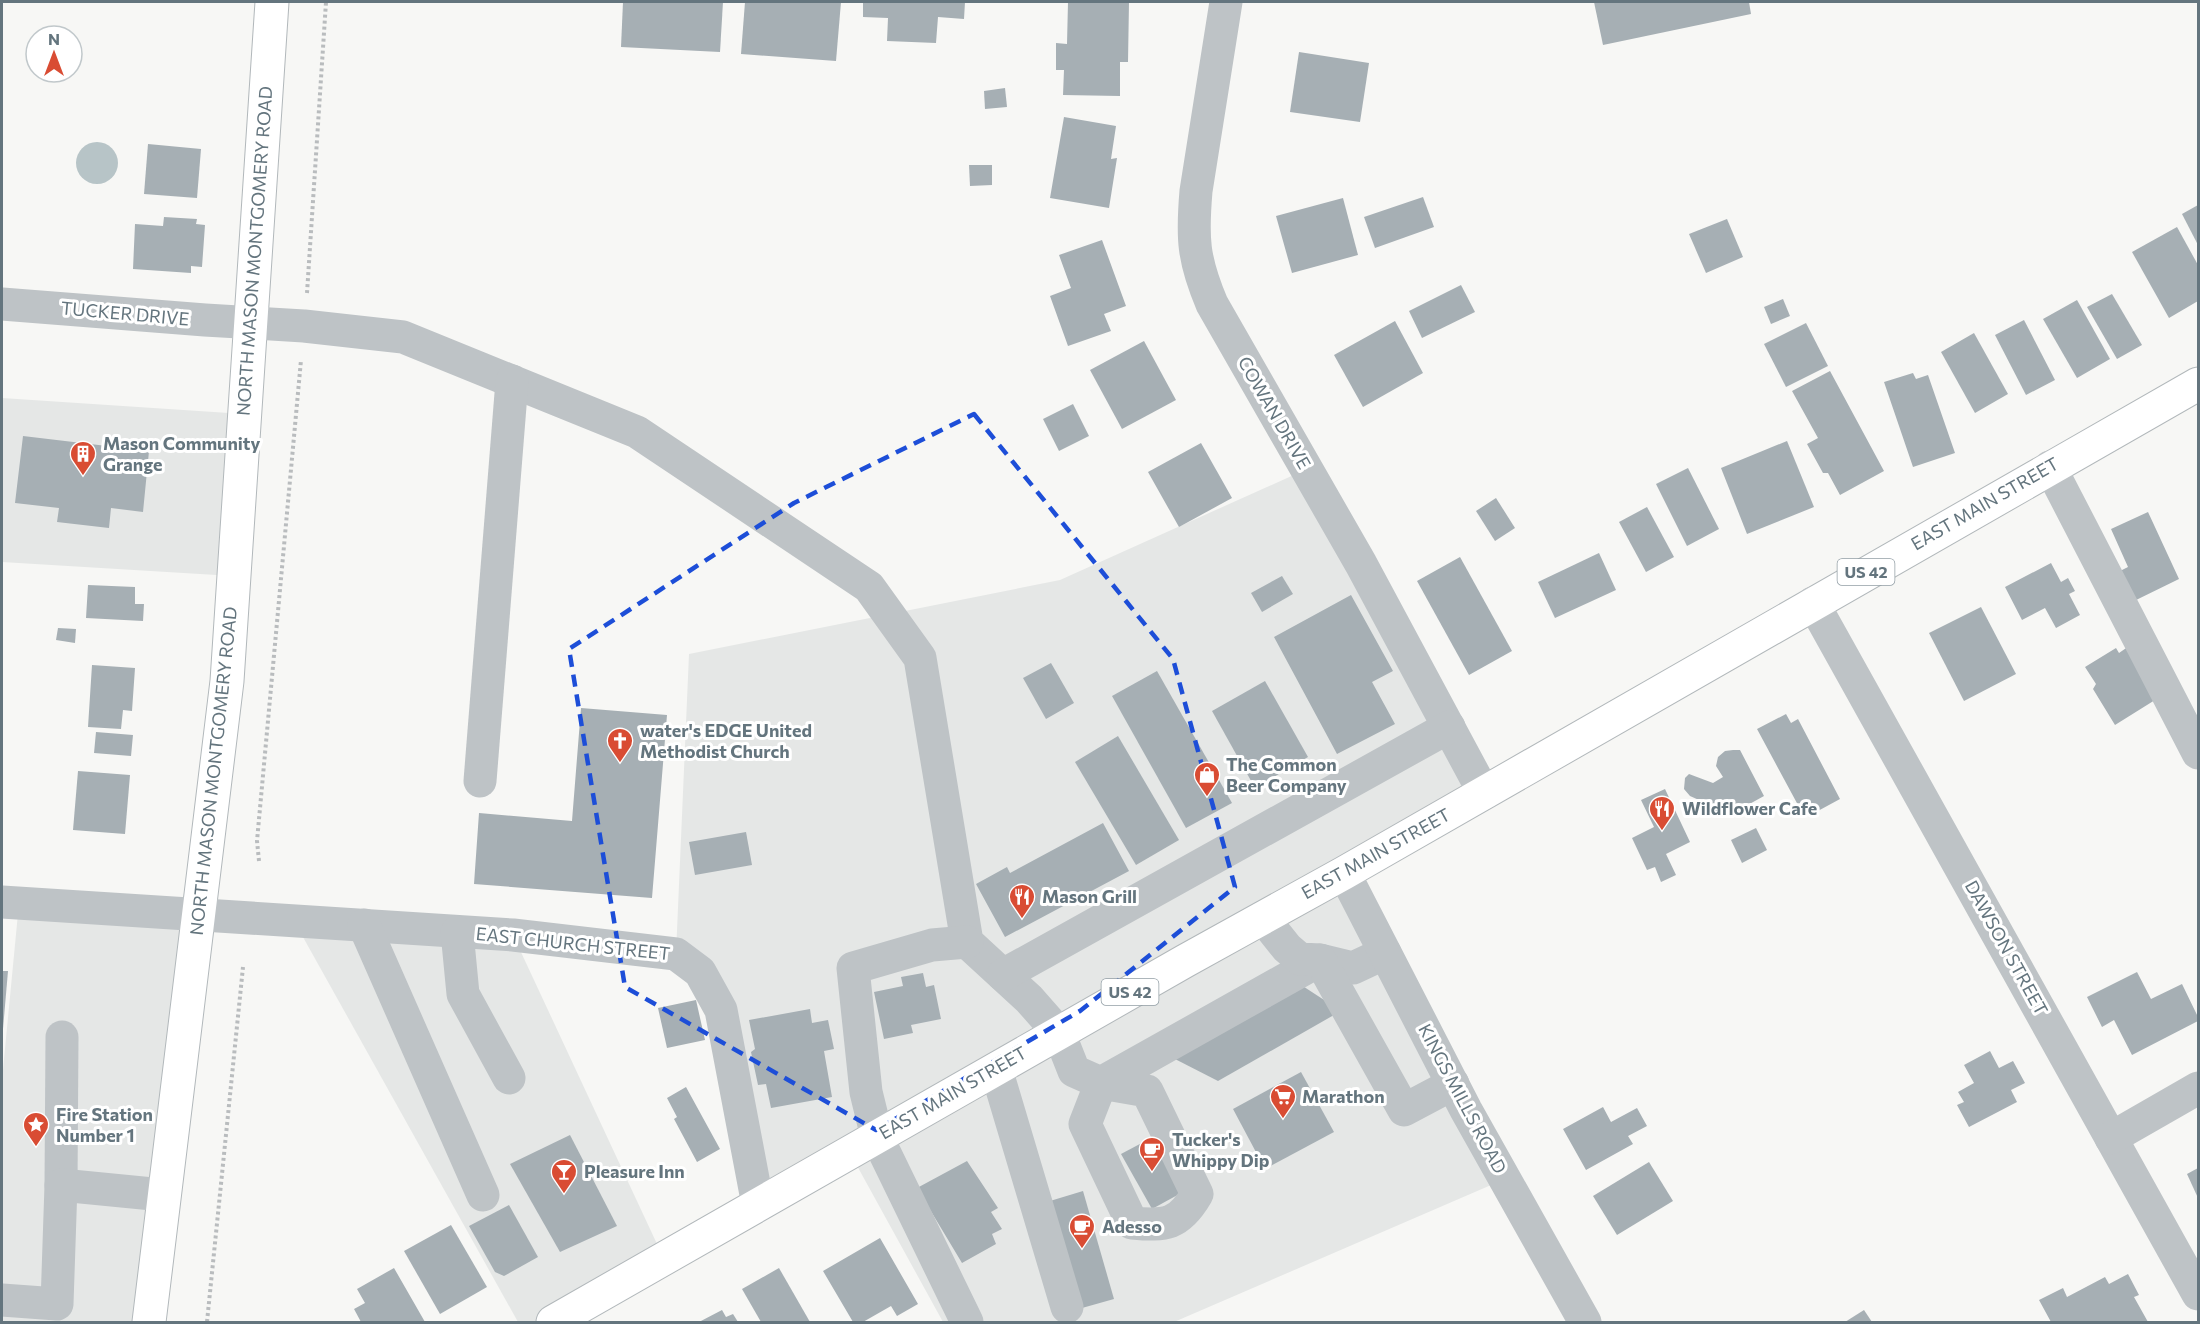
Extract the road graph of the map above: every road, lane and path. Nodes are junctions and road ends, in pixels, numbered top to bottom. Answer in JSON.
{"nodes":[{"id":1,"x":272,"y":2,"type":"edge"},
{"id":2,"x":326,"y":2,"type":"edge"},
{"id":3,"x":1226,"y":2,"type":"edge"},
{"id":4,"x":2,"y":304,"type":"edge"},
{"id":5,"x":249,"y":323,"type":"junction"},
{"id":6,"x":304,"y":326,"type":"junction"},
{"id":7,"x":512,"y":381,"type":"junction"},
{"id":8,"x":2199,"y":384,"type":"edge"},
{"id":9,"x":2050,"y":467,"type":"junction"},
{"id":10,"x":1813,"y":603,"type":"junction"},
{"id":11,"x":1449,"y":727,"type":"junction"},
{"id":12,"x":2199,"y":753,"type":"edge"},
{"id":13,"x":480,"y":781,"type":"dead end"},
{"id":14,"x":1484,"y":793,"type":"junction"},
{"id":15,"x":259,"y":861,"type":"dead end"},
{"id":16,"x":1344,"y":873,"type":"junction"},
{"id":17,"x":2,"y":902,"type":"edge"},
{"id":18,"x":199,"y":914,"type":"junction"},
{"id":19,"x":1263,"y":918,"type":"junction"},
{"id":20,"x":364,"y":926,"type":"junction"},
{"id":21,"x":457,"y":932,"type":"junction"},
{"id":22,"x":967,"y":942,"type":"junction"},
{"id":23,"x":1385,"y":953,"type":"junction"},
{"id":24,"x":1320,"y":960,"type":"junction"},
{"id":25,"x":243,"y":967,"type":"dead end"},
{"id":26,"x":1003,"y":975,"type":"junction"},
{"id":27,"x":1059,"y":1033,"type":"junction"},
{"id":28,"x":62,"y":1037,"type":"dead end"},
{"id":29,"x":996,"y":1069,"type":"junction"},
{"id":30,"x":509,"y":1078,"type":"dead end"},
{"id":31,"x":1453,"y":1084,"type":"junction"},
{"id":32,"x":2199,"y":1088,"type":"edge"},
{"id":33,"x":877,"y":1137,"type":"junction"},
{"id":34,"x":2111,"y":1138,"type":"junction"},
{"id":35,"x":60,"y":1185,"type":"junction"},
{"id":36,"x":483,"y":1195,"type":"dead end"},
{"id":37,"x":164,"y":1196,"type":"junction"},
{"id":38,"x":758,"y":1205,"type":"junction"},
{"id":39,"x":2199,"y":1294,"type":"edge"},
{"id":40,"x":2,"y":1300,"type":"edge"},
{"id":41,"x":1067,"y":1306,"type":"dead end"},
{"id":42,"x":57,"y":1313,"type":"edge"},
{"id":43,"x":149,"y":1323,"type":"edge"},
{"id":44,"x":207,"y":1323,"type":"edge"},
{"id":45,"x":553,"y":1323,"type":"edge"},
{"id":46,"x":967,"y":1323,"type":"edge"},
{"id":47,"x":1586,"y":1323,"type":"edge"}],
"edges":[{"from":1,"to":5,"type":"main road","name":"NORTH MASON MONTGOMERY ROAD"},
{"from":2,"to":6,"type":"path"},
{"from":3,"to":11,"type":"street","name":"COWAN DRIVE"},
{"from":4,"to":5,"type":"street","name":"TUCKER DRIVE"},
{"from":5,"to":6,"type":"street","name":"TUCKER DRIVE"},
{"from":5,"to":18,"type":"main road","name":"NORTH MASON MONTGOMERY ROAD"},
{"from":6,"to":7,"type":"street","name":"TUCKER DRIVE"},
{"from":6,"to":15,"type":"path"},
{"from":7,"to":13,"type":"street"},
{"from":7,"to":22,"type":"street","name":"TUCKER DRIVE"},
{"from":8,"to":9,"type":"main road","name":"EAST MAIN STREET","number":"US 42"},
{"from":9,"to":10,"type":"main road","name":"EAST MAIN STREET","number":"US 42"},
{"from":9,"to":12,"type":"street"},
{"from":10,"to":14,"type":"main road","name":"EAST MAIN STREET","number":"US 42"},
{"from":10,"to":34,"type":"street","name":"DAWSON STREET"},
{"from":11,"to":14,"type":"street","name":"COWAN DRIVE"},
{"from":11,"to":26,"type":"street"},
{"from":14,"to":16,"type":"main road","name":"EAST MAIN STREET","number":"US 42"},
{"from":16,"to":19,"type":"main road","name":"EAST MAIN STREET","number":"US 42"},
{"from":16,"to":23,"type":"street","name":"KINGS MILLS ROAD"},
{"from":17,"to":18,"type":"street","name":"EAST CHURCH STREET"},
{"from":18,"to":20,"type":"street","name":"EAST CHURCH STREET"},
{"from":18,"to":37,"type":"main road","name":"NORTH MASON MONTGOMERY ROAD"},
{"from":19,"to":24,"type":"street"},
{"from":19,"to":27,"type":"main road","name":"EAST MAIN STREET","number":"US 42"},
{"from":20,"to":21,"type":"street","name":"EAST CHURCH STREET"},
{"from":20,"to":36,"type":"street"},
{"from":21,"to":30,"type":"street"},
{"from":21,"to":38,"type":"street","name":"EAST CHURCH STREET"},
{"from":22,"to":26,"type":"street"},
{"from":22,"to":33,"type":"street"},
{"from":23,"to":24,"type":"street"},
{"from":23,"to":31,"type":"street","name":"KINGS MILLS ROAD"},
{"from":24,"to":27,"type":"street"},
{"from":24,"to":31,"type":"street"},
{"from":25,"to":44,"type":"path"},
{"from":26,"to":27,"type":"street"},
{"from":27,"to":29,"type":"main road","name":"EAST MAIN STREET","number":"US 42"},
{"from":28,"to":35,"type":"street"},
{"from":29,"to":33,"type":"main road","name":"EAST MAIN STREET","number":"US 42"},
{"from":29,"to":41,"type":"street"},
{"from":31,"to":47,"type":"street","name":"KINGS MILLS ROAD"},
{"from":32,"to":34,"type":"street"},
{"from":33,"to":38,"type":"main road","name":"EAST MAIN STREET","number":"US 42"},
{"from":33,"to":46,"type":"street"},
{"from":34,"to":39,"type":"street","name":"DAWSON STREET"},
{"from":35,"to":37,"type":"street"},
{"from":35,"to":42,"type":"street"},
{"from":37,"to":43,"type":"main road","name":"NORTH MASON MONTGOMERY ROAD"},
{"from":38,"to":45,"type":"main road","name":"EAST MAIN STREET","number":"US 42"},
{"from":40,"to":42,"type":"street"}]}
